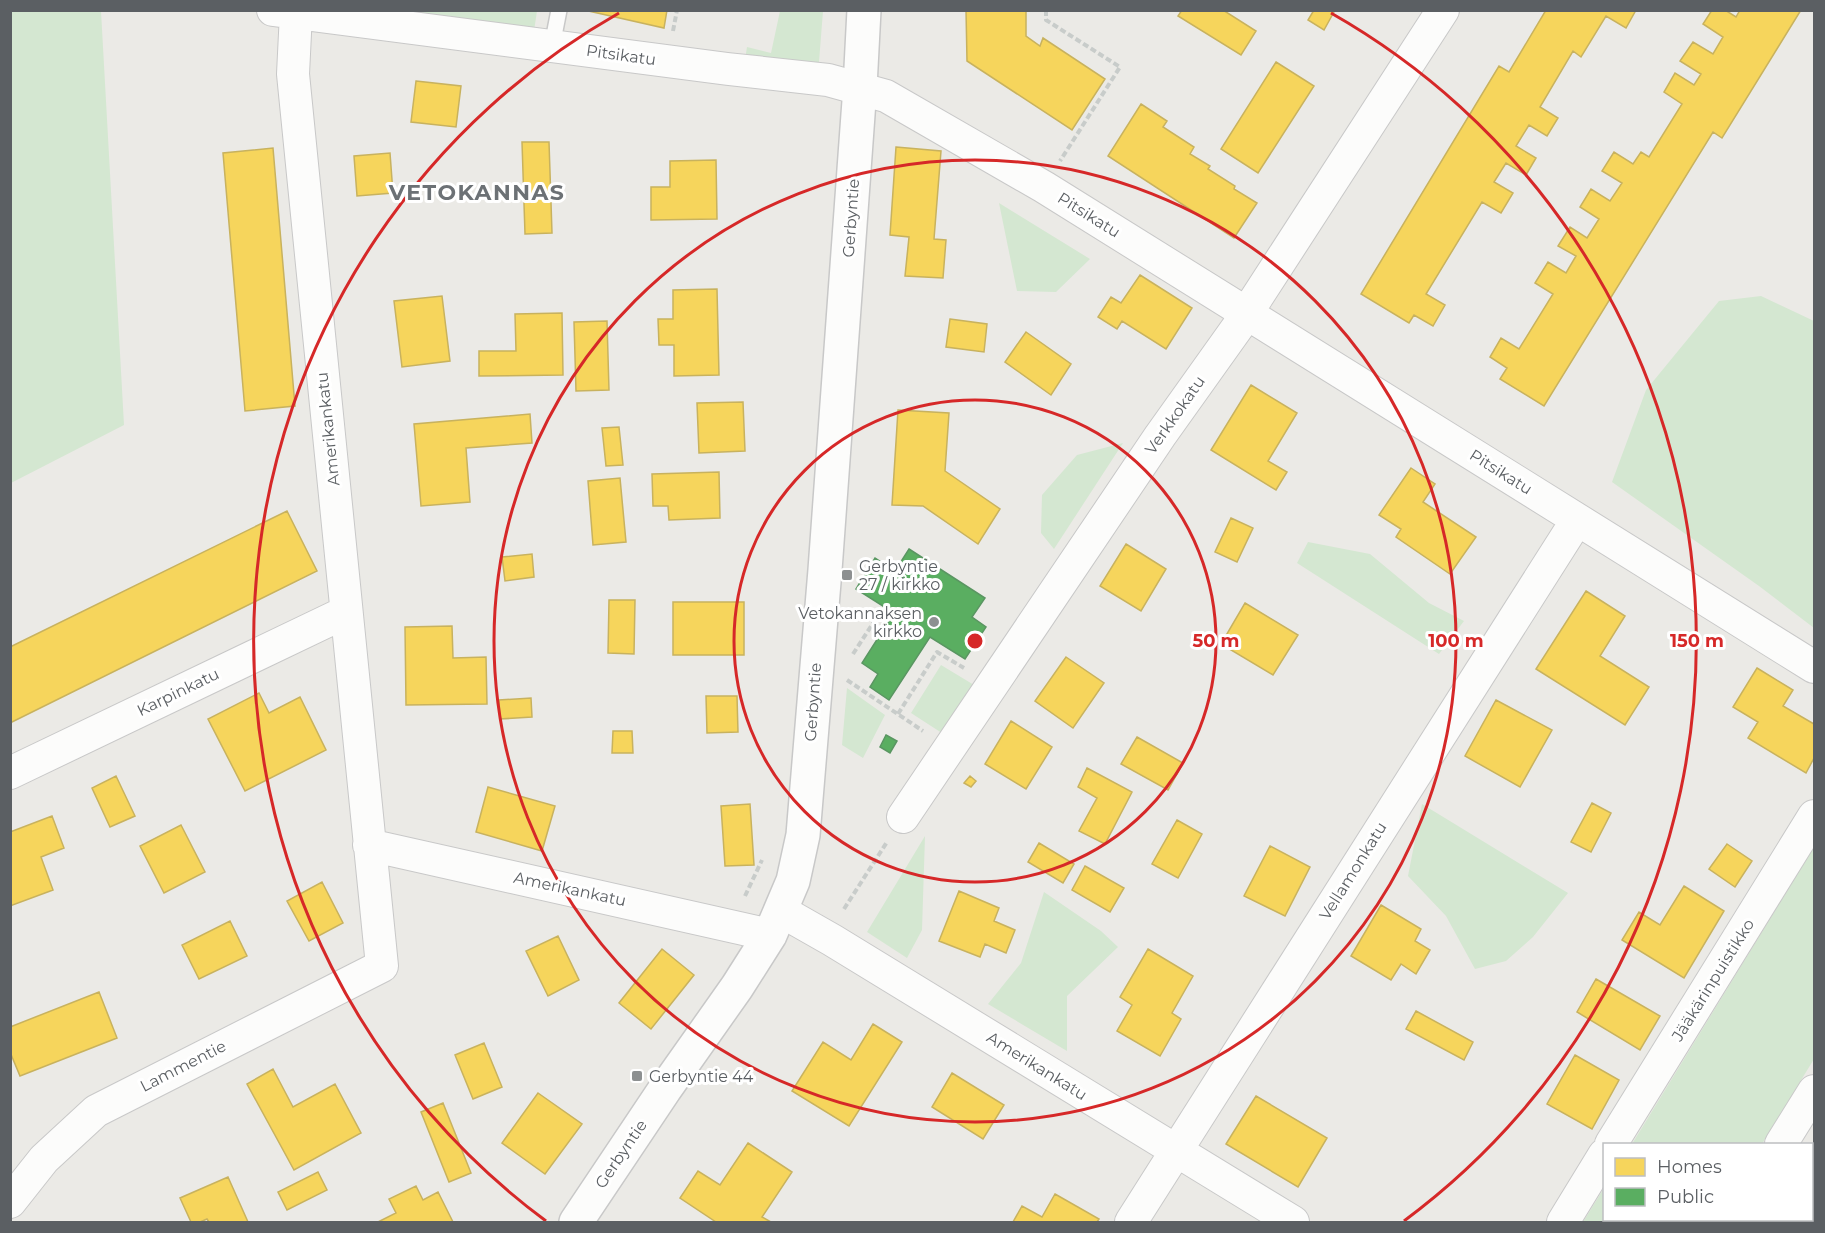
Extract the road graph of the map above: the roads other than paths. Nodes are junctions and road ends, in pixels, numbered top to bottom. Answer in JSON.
{"nodes":[{"id":1,"x":559,"y":10,"type":"edge"},
{"id":2,"x":864,"y":10,"type":"edge"},
{"id":3,"x":1443,"y":10,"type":"edge"},
{"id":4,"x":284,"y":12,"type":"edge"},
{"id":5,"x":552,"y":46,"type":"junction"},
{"id":6,"x":861,"y":87,"type":"junction"},
{"id":7,"x":1247,"y":314,"type":"junction"},
{"id":8,"x":1577,"y":520,"type":"junction"},
{"id":9,"x":346,"y":612,"type":"junction"},
{"id":10,"x":1815,"y":667,"type":"edge"},
{"id":11,"x":10,"y":773,"type":"edge"},
{"id":12,"x":1815,"y":816,"type":"edge"},
{"id":13,"x":903,"y":817,"type":"road end"},
{"id":14,"x":369,"y":845,"type":"junction"},
{"id":15,"x":776,"y":923,"type":"junction"},
{"id":16,"x":382,"y":966,"type":"joint"},
{"id":17,"x":1815,"y":1090,"type":"edge"},
{"id":18,"x":1612,"y":1143,"type":"edge"},
{"id":19,"x":1782,"y":1143,"type":"edge"},
{"id":20,"x":1175,"y":1151,"type":"junction"},
{"id":21,"x":1603,"y":1158,"type":"edge"},
{"id":22,"x":10,"y":1202,"type":"edge"},
{"id":23,"x":576,"y":1222,"type":"edge"},
{"id":24,"x":1131,"y":1222,"type":"edge"},
{"id":25,"x":1293,"y":1222,"type":"edge"},
{"id":26,"x":1563,"y":1222,"type":"edge"}],
"edges":[{"from":1,"to":5,"type":"lane"},
{"from":2,"to":6,"type":"main road","name":"Gerbyntie"},
{"from":3,"to":7,"type":"street","name":"Verkkokatu"},
{"from":4,"to":5,"type":"street","name":"Pitsikatu"},
{"from":4,"to":9,"type":"street","name":"Amerikankatu"},
{"from":5,"to":6,"type":"street","name":"Pitsikatu"},
{"from":6,"to":7,"type":"street","name":"Pitsikatu"},
{"from":6,"to":15,"type":"main road","name":"Gerbyntie"},
{"from":7,"to":8,"type":"street","name":"Pitsikatu"},
{"from":7,"to":13,"type":"street","name":"Verkkokatu"},
{"from":8,"to":10,"type":"street","name":"Pitsikatu"},
{"from":8,"to":20,"type":"street","name":"Vellamonkatu"},
{"from":9,"to":11,"type":"street","name":"Karpinkatu"},
{"from":9,"to":14,"type":"street","name":"Amerikankatu"},
{"from":12,"to":18,"type":"street","name":"Jääkärinpuistikko"},
{"from":14,"to":15,"type":"street","name":"Amerikankatu"},
{"from":14,"to":16,"type":"street","name":"Amerikankatu"},
{"from":15,"to":20,"type":"street","name":"Amerikankatu"},
{"from":15,"to":23,"type":"main road","name":"Gerbyntie"},
{"from":16,"to":22,"type":"street","name":"Lammentie"},
{"from":17,"to":19,"type":"street"},
{"from":20,"to":24,"type":"street","name":"Vellamonkatu"},
{"from":20,"to":25,"type":"street","name":"Amerikankatu"},
{"from":21,"to":26,"type":"street"}]}
